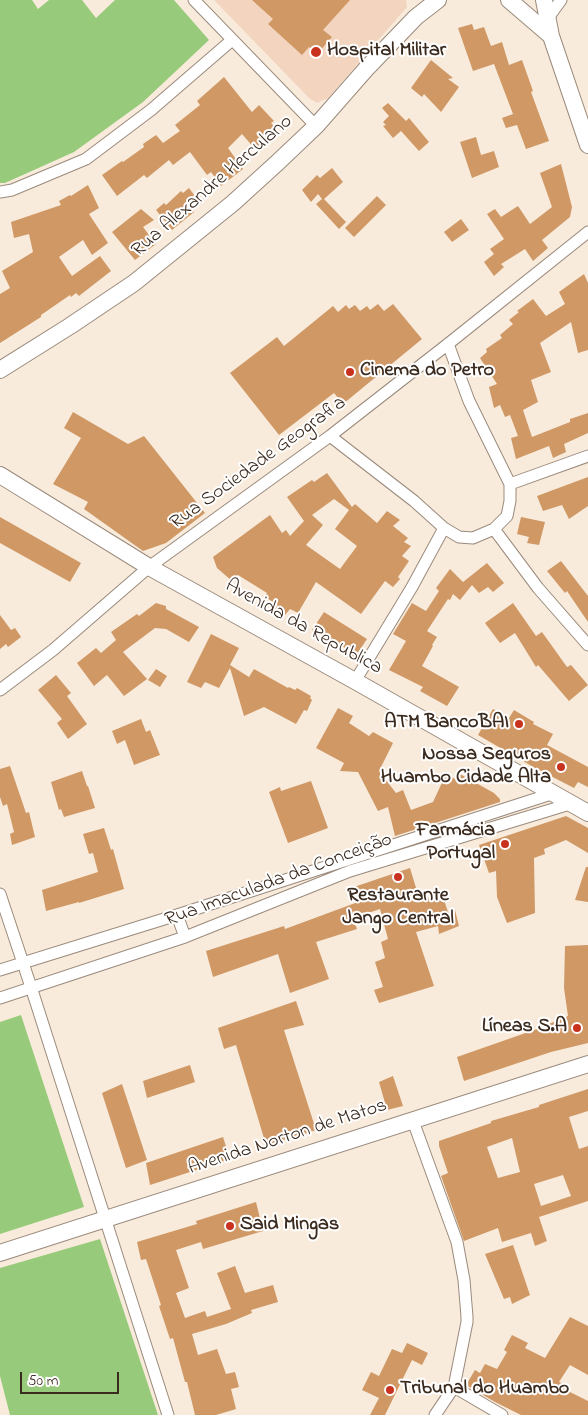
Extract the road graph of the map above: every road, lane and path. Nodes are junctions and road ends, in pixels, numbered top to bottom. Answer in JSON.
{"nodes":[{"id":1,"x":194,"y":0,"type":"edge"},
{"id":2,"x":420,"y":0,"type":"edge"},
{"id":3,"x":438,"y":0,"type":"edge"},
{"id":4,"x":509,"y":0,"type":"edge"},
{"id":5,"x":544,"y":0,"type":"edge"},
{"id":6,"x":561,"y":0,"type":"edge"},
{"id":7,"x":416,"y":17,"type":"junction"},
{"id":8,"x":548,"y":18,"type":"junction"},
{"id":9,"x":551,"y":36,"type":"junction"},
{"id":10,"x":232,"y":40,"type":"junction"},
{"id":11,"x":316,"y":126,"type":"junction"},
{"id":12,"x":588,"y":145,"type":"edge"},
{"id":13,"x":0,"y":192,"type":"edge"},
{"id":14,"x":588,"y":232,"type":"edge"},
{"id":15,"x":448,"y":344,"type":"junction"},
{"id":16,"x":0,"y":370,"type":"edge"},
{"id":17,"x":330,"y":436,"type":"junction"},
{"id":18,"x":588,"y":456,"type":"edge"},
{"id":19,"x":0,"y":476,"type":"edge"},
{"id":20,"x":510,"y":484,"type":"junction"},
{"id":21,"x":444,"y":528,"type":"junction"},
{"id":22,"x":494,"y":529,"type":"junction"},
{"id":23,"x":149,"y":567,"type":"junction"},
{"id":24,"x":588,"y":645,"type":"edge"},
{"id":25,"x":355,"y":681,"type":"junction"},
{"id":26,"x":0,"y":690,"type":"edge"},
{"id":27,"x":554,"y":793,"type":"junction"},
{"id":28,"x":572,"y":803,"type":"junction"},
{"id":29,"x":588,"y":812,"type":"edge"},
{"id":30,"x":0,"y":894,"type":"edge"},
{"id":31,"x":177,"y":915,"type":"junction"},
{"id":32,"x":185,"y":937,"type":"junction"},
{"id":33,"x":23,"y":962,"type":"junction"},
{"id":34,"x":0,"y":970,"type":"edge"},
{"id":35,"x":31,"y":987,"type":"junction"},
{"id":36,"x":0,"y":998,"type":"edge"},
{"id":37,"x":588,"y":1064,"type":"edge"},
{"id":38,"x":413,"y":1121,"type":"junction"},
{"id":39,"x":106,"y":1219,"type":"junction"},
{"id":40,"x":0,"y":1252,"type":"edge"},
{"id":41,"x":454,"y":1387,"type":"junction"},
{"id":42,"x":168,"y":1415,"type":"edge"},
{"id":43,"x":435,"y":1415,"type":"edge"},
{"id":44,"x":502,"y":1415,"type":"edge"}],
"edges":[{"from":1,"to":10,"type":"street"},
{"from":2,"to":7,"type":"main road"},
{"from":3,"to":7,"type":"main road","name":"Rua Alexandre Herculano"},
{"from":4,"to":9,"type":"main road"},
{"from":5,"to":8,"type":"main road"},
{"from":6,"to":8,"type":"street"},
{"from":7,"to":11,"type":"main road","name":"Rua Alexandre Herculano"},
{"from":8,"to":9,"type":"main road"},
{"from":9,"to":12,"type":"main road"},
{"from":10,"to":11,"type":"street"},
{"from":10,"to":13,"type":"street"},
{"from":11,"to":16,"type":"main road","name":"Rua Alexandre Herculano"},
{"from":14,"to":15,"type":"street","name":"Rua Sociedade Geografia"},
{"from":15,"to":17,"type":"street","name":"Rua Sociedade Geografia"},
{"from":15,"to":20,"type":"street"},
{"from":17,"to":21,"type":"street"},
{"from":17,"to":23,"type":"street","name":"Rua Sociedade Geografia"},
{"from":18,"to":20,"type":"street"},
{"from":19,"to":23,"type":"main road","name":"Avenida da Republica"},
{"from":20,"to":22,"type":"street"},
{"from":21,"to":22,"type":"street"},
{"from":21,"to":25,"type":"street"},
{"from":22,"to":24,"type":"street"},
{"from":23,"to":25,"type":"main road","name":"Avenida da Republica"},
{"from":23,"to":26,"type":"street","name":"Rua Sociedade Geografia"},
{"from":25,"to":27,"type":"main road","name":"Avenida da Republica"},
{"from":27,"to":28,"type":"main road","name":"Avenida da Republica"},
{"from":27,"to":31,"type":"street","name":"Rua Imaculada da Conceição"},
{"from":28,"to":29,"type":"main road","name":"Avenida da Republica"},
{"from":28,"to":32,"type":"street","name":"Rua Imaculada da Conceição"},
{"from":30,"to":33,"type":"street"},
{"from":31,"to":32,"type":"street"},
{"from":31,"to":33,"type":"street","name":"Rua Imaculada da Conceição"},
{"from":32,"to":35,"type":"street","name":"Rua Imaculada da Conceição"},
{"from":33,"to":34,"type":"street","name":"Rua Imaculada da Conceição"},
{"from":33,"to":35,"type":"street"},
{"from":35,"to":36,"type":"street","name":"Rua Imaculada da Conceição"},
{"from":35,"to":39,"type":"street"},
{"from":37,"to":38,"type":"main road","name":"Avenida Norton de Matos"},
{"from":38,"to":39,"type":"main road","name":"Avenida Norton de Matos"},
{"from":38,"to":41,"type":"street"},
{"from":39,"to":40,"type":"main road","name":"Avenida Norton de Matos"},
{"from":39,"to":42,"type":"street"},
{"from":41,"to":43,"type":"street"},
{"from":41,"to":44,"type":"street"}]}
